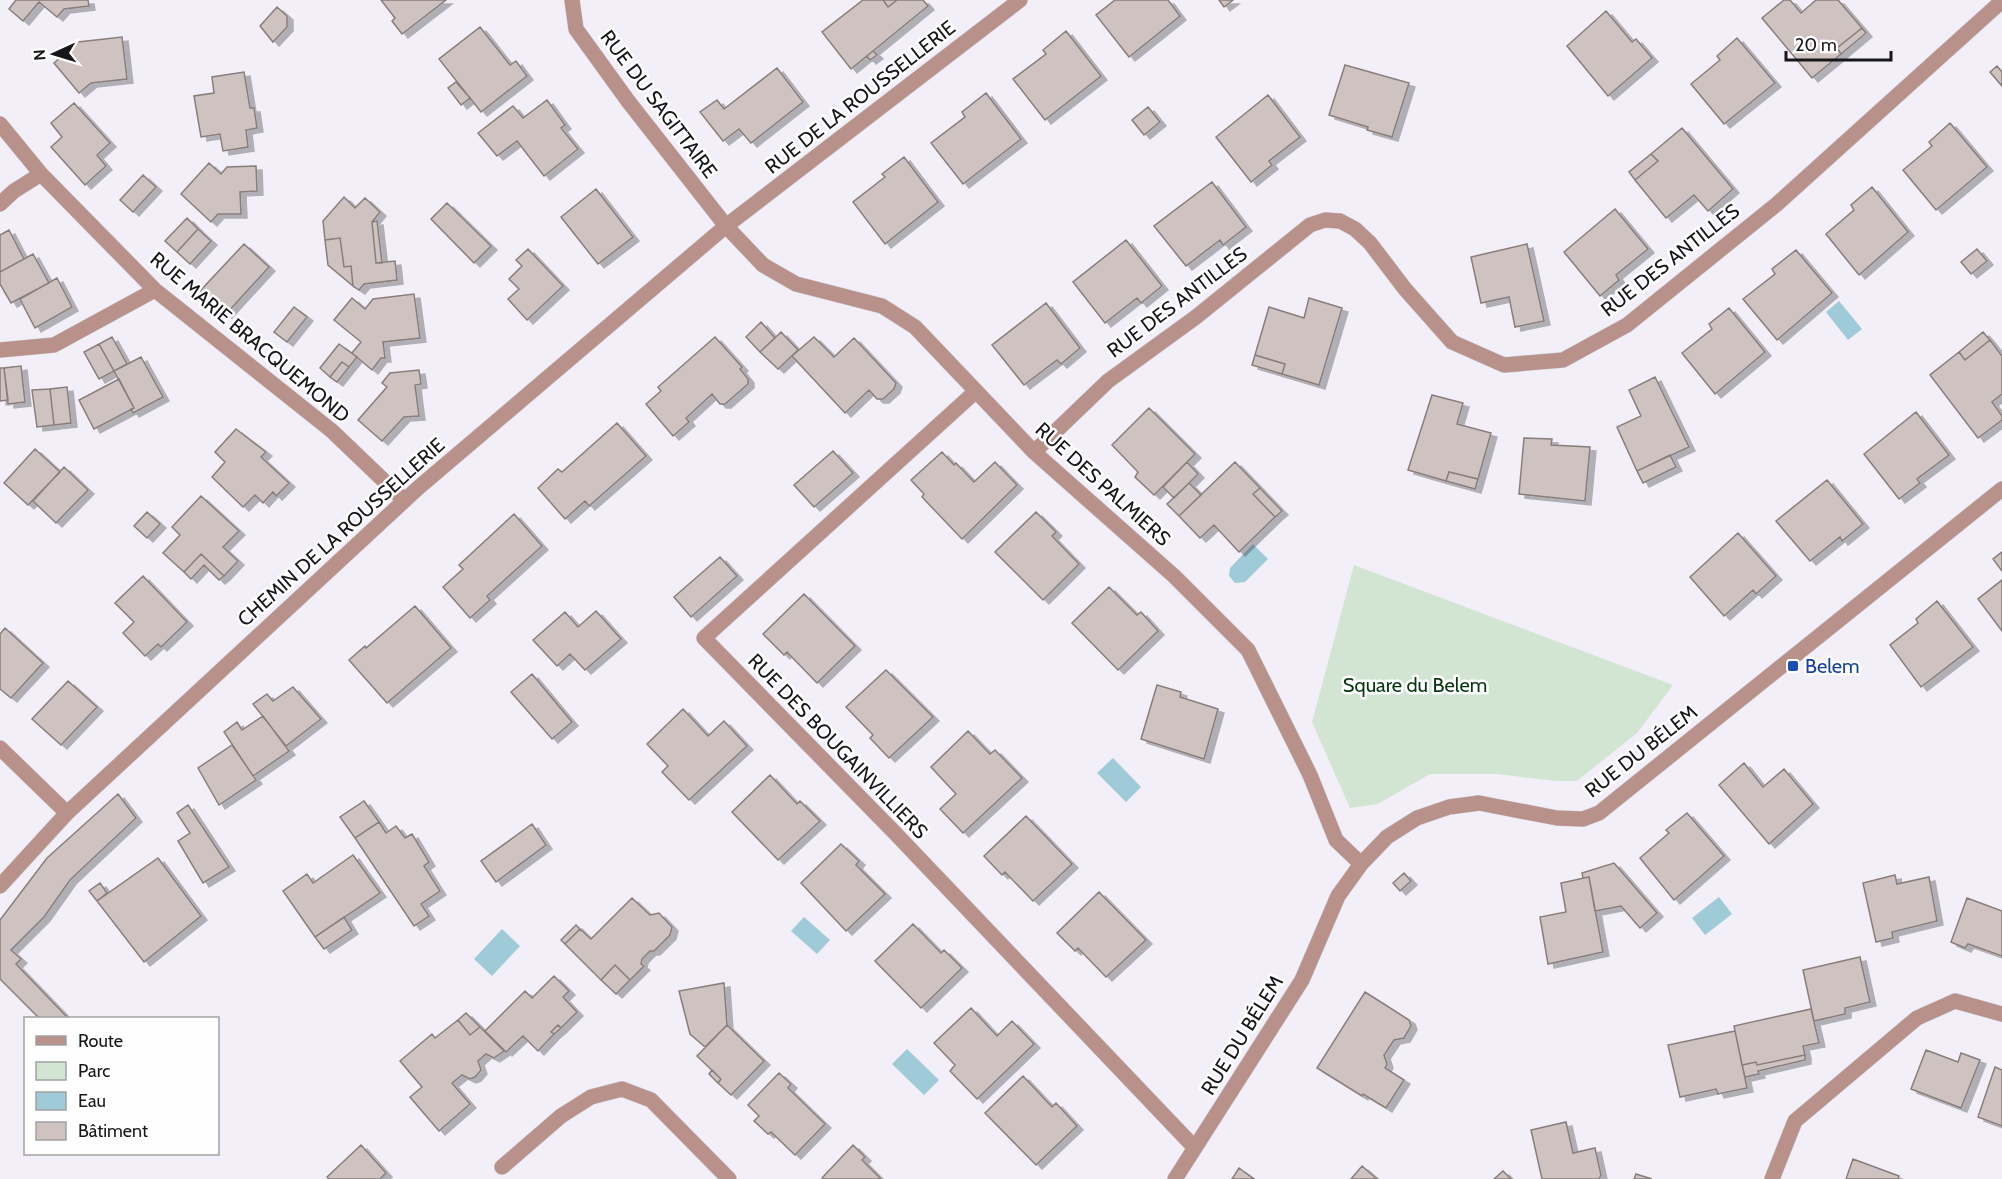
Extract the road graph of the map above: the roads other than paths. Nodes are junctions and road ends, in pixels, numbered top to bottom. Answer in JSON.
{"nodes":[{"id":1,"x":572,"y":0,"type":"edge"},
{"id":2,"x":1020,"y":0,"type":"edge"},
{"id":3,"x":2002,"y":1,"type":"edge"},
{"id":4,"x":0,"y":124,"type":"edge"},
{"id":5,"x":40,"y":174,"type":"junction"},
{"id":6,"x":0,"y":204,"type":"edge"},
{"id":7,"x":726,"y":226,"type":"junction"},
{"id":8,"x":155,"y":290,"type":"junction"},
{"id":9,"x":0,"y":350,"type":"edge"},
{"id":10,"x":975,"y":392,"type":"junction"},
{"id":11,"x":1034,"y":452,"type":"junction"},
{"id":12,"x":2002,"y":489,"type":"edge"},
{"id":13,"x":404,"y":500,"type":"junction"},
{"id":14,"x":0,"y":748,"type":"edge"},
{"id":15,"x":67,"y":813,"type":"junction"},
{"id":16,"x":1361,"y":864,"type":"junction"},
{"id":17,"x":0,"y":886,"type":"edge"},
{"id":18,"x":2002,"y":1014,"type":"edge"},
{"id":19,"x":1195,"y":1148,"type":"junction"},
{"id":20,"x":502,"y":1167,"type":"dead end"},
{"id":21,"x":729,"y":1179,"type":"edge"},
{"id":22,"x":1175,"y":1179,"type":"edge"},
{"id":23,"x":1772,"y":1179,"type":"edge"}],
"edges":[{"from":1,"to":7,"type":"street","name":"RUE DU SAGITTAIRE"},
{"from":2,"to":7,"type":"street","name":"RUE DE LA ROUSSELLERIE"},
{"from":3,"to":11,"type":"street","name":"RUE DES ANTILLES"},
{"from":4,"to":5,"type":"street","name":"RUE MARIE BRACQUEMOND"},
{"from":5,"to":6,"type":"street"},
{"from":5,"to":8,"type":"street","name":"RUE MARIE BRACQUEMOND"},
{"from":7,"to":10,"type":"street","name":"RUE DES PALMIERS"},
{"from":7,"to":13,"type":"street","name":"CHEMIN DE LA ROUSSELLERIE"},
{"from":8,"to":9,"type":"street"},
{"from":8,"to":13,"type":"street","name":"RUE MARIE BRACQUEMOND"},
{"from":10,"to":11,"type":"street","name":"RUE DES PALMIERS"},
{"from":10,"to":19,"type":"street","name":"RUE DES BOUGAINVILLIERS"},
{"from":11,"to":16,"type":"street","name":"RUE DES PALMIERS"},
{"from":12,"to":16,"type":"street","name":"RUE DU BÉLEM"},
{"from":13,"to":15,"type":"street","name":"CHEMIN DE LA ROUSSELLERIE"},
{"from":14,"to":15,"type":"street"},
{"from":15,"to":17,"type":"street","name":"CHEMIN DE LA ROUSSELLERIE"},
{"from":16,"to":19,"type":"street","name":"RUE DU BÉLEM"},
{"from":18,"to":23,"type":"street"},
{"from":19,"to":22,"type":"street","name":"RUE DU BÉLEM"},
{"from":20,"to":21,"type":"street"}]}
